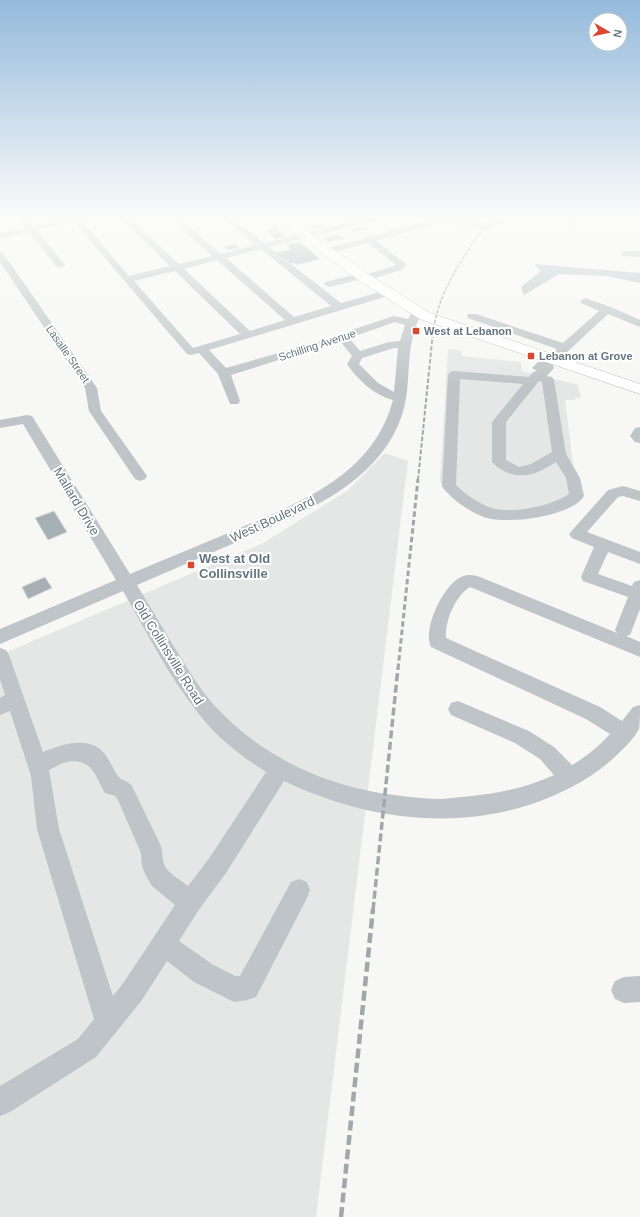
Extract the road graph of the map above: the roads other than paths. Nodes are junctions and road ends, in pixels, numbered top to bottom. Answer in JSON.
{"nodes":[{"id":1,"x":13,"y":274,"type":"edge"},
{"id":2,"x":122,"y":274,"type":"edge"},
{"id":3,"x":153,"y":274,"type":"edge"},
{"id":4,"x":183,"y":274,"type":"edge"},
{"id":5,"x":239,"y":274,"type":"edge"},
{"id":6,"x":298,"y":274,"type":"edge"},
{"id":7,"x":359,"y":274,"type":"edge"},
{"id":8,"x":375,"y":274,"type":"edge"},
{"id":9,"x":363,"y":277,"type":"junction"},
{"id":10,"x":127,"y":280,"type":"junction"},
{"id":11,"x":329,"y":284,"type":"dead end"},
{"id":12,"x":387,"y":293,"type":"junction"},
{"id":13,"x":585,"y":301,"type":"dead end"},
{"id":14,"x":340,"y":308,"type":"junction"},
{"id":15,"x":607,"y":309,"type":"junction"},
{"id":16,"x":472,"y":316,"type":"dead end"},
{"id":17,"x":414,"y":318,"type":"junction"},
{"id":18,"x":293,"y":322,"type":"junction"},
{"id":19,"x":640,"y":324,"type":"edge"},
{"id":20,"x":248,"y":335,"type":"junction"},
{"id":21,"x":342,"y":337,"type":"junction"},
{"id":22,"x":404,"y":344,"type":"junction"},
{"id":23,"x":566,"y":348,"type":"junction"},
{"id":24,"x":202,"y":349,"type":"junction"},
{"id":25,"x":358,"y":356,"type":"junction"},
{"id":26,"x":550,"y":362,"type":"junction"},
{"id":27,"x":224,"y":373,"type":"junction"},
{"id":28,"x":535,"y":378,"type":"junction"},
{"id":29,"x":640,"y":389,"type":"edge"},
{"id":30,"x":400,"y":398,"type":"junction"},
{"id":31,"x":234,"y":401,"type":"dead end"},
{"id":32,"x":0,"y":424,"type":"edge"},
{"id":33,"x":640,"y":431,"type":"edge"},
{"id":34,"x":640,"y":439,"type":"edge"},
{"id":35,"x":559,"y":454,"type":"junction"},
{"id":36,"x":140,"y":476,"type":"dead end"},
{"id":37,"x":640,"y":496,"type":"edge"},
{"id":38,"x":602,"y":544,"type":"junction"},
{"id":39,"x":640,"y":558,"type":"edge"},
{"id":40,"x":126,"y":583,"type":"junction"},
{"id":41,"x":637,"y":600,"type":"edge"},
{"id":42,"x":624,"y":630,"type":"dead end"},
{"id":43,"x":0,"y":637,"type":"edge"},
{"id":44,"x":640,"y":650,"type":"edge"},
{"id":45,"x":0,"y":655,"type":"edge"},
{"id":46,"x":8,"y":703,"type":"edge"},
{"id":47,"x":458,"y":709,"type":"dead end"},
{"id":48,"x":640,"y":713,"type":"edge"},
{"id":49,"x":625,"y":732,"type":"junction"},
{"id":50,"x":38,"y":765,"type":"junction"},
{"id":51,"x":280,"y":769,"type":"junction"},
{"id":52,"x":569,"y":776,"type":"junction"},
{"id":53,"x":299,"y":890,"type":"dead end"},
{"id":54,"x":190,"y":903,"type":"junction"},
{"id":55,"x":164,"y":944,"type":"junction"},
{"id":56,"x":108,"y":1022,"type":"junction"},
{"id":57,"x":0,"y":1102,"type":"edge"}],
"edges":[{"from":1,"to":36,"type":"street","name":"Lasalle Street"},
{"from":2,"to":10,"type":"street"},
{"from":3,"to":10,"type":"street"},
{"from":4,"to":20,"type":"street"},
{"from":5,"to":18,"type":"street"},
{"from":6,"to":14,"type":"street"},
{"from":7,"to":9,"type":"main road"},
{"from":8,"to":9,"type":"street"},
{"from":9,"to":11,"type":"street"},
{"from":9,"to":12,"type":"main road"},
{"from":10,"to":24,"type":"street"},
{"from":12,"to":14,"type":"street"},
{"from":12,"to":17,"type":"main road"},
{"from":13,"to":15,"type":"street"},
{"from":14,"to":18,"type":"street"},
{"from":15,"to":19,"type":"street"},
{"from":15,"to":23,"type":"street"},
{"from":16,"to":23,"type":"street"},
{"from":17,"to":21,"type":"street","name":"Schilling Avenue"},
{"from":17,"to":22,"type":"street","name":"West Boulevard"},
{"from":17,"to":26,"type":"main road"},
{"from":18,"to":20,"type":"street"},
{"from":20,"to":24,"type":"street"},
{"from":21,"to":25,"type":"street"},
{"from":21,"to":27,"type":"street","name":"Schilling Avenue"},
{"from":22,"to":25,"type":"street"},
{"from":22,"to":30,"type":"street","name":"West Boulevard"},
{"from":23,"to":26,"type":"street"},
{"from":24,"to":27,"type":"street"},
{"from":25,"to":30,"type":"street"},
{"from":26,"to":28,"type":"street"},
{"from":26,"to":29,"type":"main road"},
{"from":27,"to":31,"type":"street"},
{"from":28,"to":35,"type":"street"},
{"from":28,"to":35,"type":"street"},
{"from":28,"to":35,"type":"street"},
{"from":30,"to":40,"type":"street","name":"West Boulevard"},
{"from":32,"to":40,"type":"street","name":"Mallard Drive"},
{"from":33,"to":34,"type":"street"},
{"from":37,"to":38,"type":"street"},
{"from":38,"to":39,"type":"street"},
{"from":38,"to":41,"type":"street"},
{"from":40,"to":43,"type":"street","name":"West Boulevard"},
{"from":40,"to":51,"type":"street","name":"Old Collinsville Road"},
{"from":41,"to":42,"type":"street"},
{"from":44,"to":49,"type":"street"},
{"from":45,"to":46,"type":"street"},
{"from":46,"to":50,"type":"street"},
{"from":47,"to":52,"type":"street"},
{"from":48,"to":49,"type":"street","name":"Old Collinsville Road"},
{"from":49,"to":52,"type":"street","name":"Old Collinsville Road"},
{"from":50,"to":54,"type":"street"},
{"from":50,"to":56,"type":"street"},
{"from":51,"to":52,"type":"street","name":"Old Collinsville Road"},
{"from":51,"to":54,"type":"street"},
{"from":53,"to":55,"type":"street"},
{"from":54,"to":55,"type":"street"},
{"from":55,"to":56,"type":"street"},
{"from":56,"to":57,"type":"street"}]}
